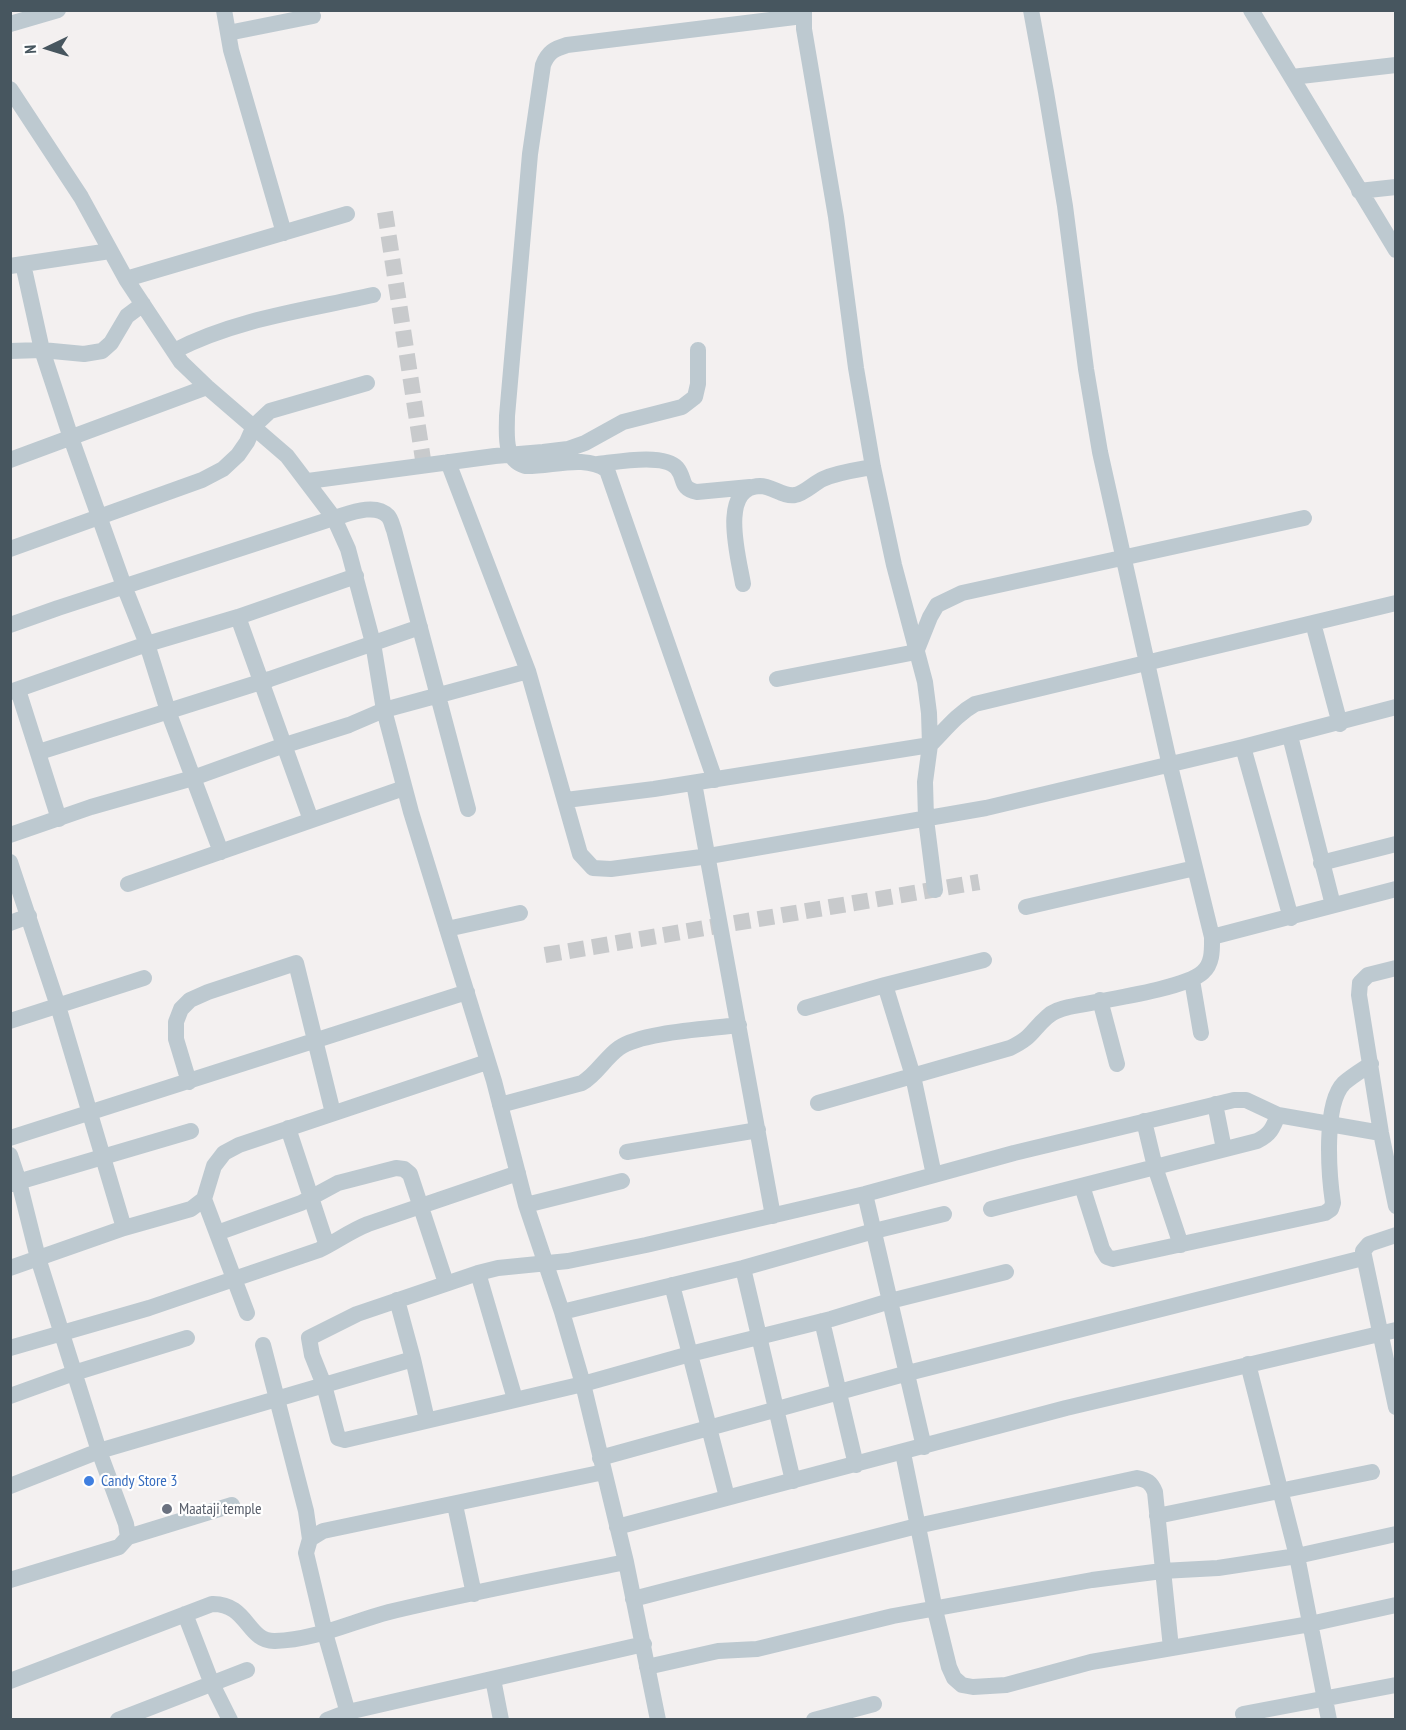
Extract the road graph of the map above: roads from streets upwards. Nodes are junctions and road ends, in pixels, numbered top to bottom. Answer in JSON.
{"nodes":[{"id":1,"x":58,"y":10,"type":"edge"},
{"id":2,"x":224,"y":10,"type":"edge"},
{"id":3,"x":1031,"y":10,"type":"edge"},
{"id":4,"x":1251,"y":10,"type":"edge"},
{"id":5,"x":803,"y":13,"type":"edge"},
{"id":6,"x":313,"y":16,"type":"dead end"},
{"id":7,"x":10,"y":24,"type":"edge"},
{"id":8,"x":228,"y":33,"type":"junction"},
{"id":9,"x":1395,"y":65,"type":"edge"},
{"id":10,"x":1292,"y":77,"type":"junction"},
{"id":11,"x":10,"y":89,"type":"edge"},
{"id":12,"x":1395,"y":187,"type":"edge"},
{"id":13,"x":1359,"y":191,"type":"junction"},
{"id":14,"x":347,"y":214,"type":"dead end"},
{"id":15,"x":284,"y":233,"type":"junction"},
{"id":16,"x":1395,"y":250,"type":"edge"},
{"id":17,"x":110,"y":252,"type":"junction"},
{"id":18,"x":17,"y":265,"type":"edge"},
{"id":19,"x":126,"y":279,"type":"junction"},
{"id":20,"x":373,"y":295,"type":"dead end"},
{"id":21,"x":143,"y":304,"type":"junction"},
{"id":22,"x":42,"y":350,"type":"junction"},
{"id":23,"x":698,"y":350,"type":"dead end"},
{"id":24,"x":10,"y":351,"type":"edge"},
{"id":25,"x":174,"y":351,"type":"junction"},
{"id":26,"x":367,"y":383,"type":"dead end"},
{"id":27,"x":207,"y":387,"type":"junction"},
{"id":28,"x":254,"y":426,"type":"junction"},
{"id":29,"x":71,"y":438,"type":"junction"},
{"id":30,"x":510,"y":455,"type":"junction"},
{"id":31,"x":10,"y":460,"type":"edge"},
{"id":32,"x":448,"y":462,"type":"junction"},
{"id":33,"x":598,"y":464,"type":"junction"},
{"id":34,"x":873,"y":467,"type":"junction"},
{"id":35,"x":308,"y":481,"type":"junction"},
{"id":36,"x":750,"y":487,"type":"junction"},
{"id":37,"x":101,"y":518,"type":"junction"},
{"id":38,"x":334,"y":518,"type":"junction"},
{"id":39,"x":1304,"y":518,"type":"dead end"},
{"id":40,"x":10,"y":549,"type":"edge"},
{"id":41,"x":1123,"y":558,"type":"junction"},
{"id":42,"x":356,"y":576,"type":"junction"},
{"id":43,"x":743,"y":584,"type":"dead end"},
{"id":44,"x":124,"y":586,"type":"junction"},
{"id":45,"x":1395,"y":603,"type":"edge"},
{"id":46,"x":238,"y":616,"type":"junction"},
{"id":47,"x":1313,"y":623,"type":"junction"},
{"id":48,"x":10,"y":625,"type":"edge"},
{"id":49,"x":420,"y":627,"type":"junction"},
{"id":50,"x":373,"y":643,"type":"junction"},
{"id":51,"x":147,"y":644,"type":"junction"},
{"id":52,"x":916,"y":652,"type":"junction"},
{"id":53,"x":1146,"y":663,"type":"junction"},
{"id":54,"x":528,"y":671,"type":"junction"},
{"id":55,"x":777,"y":679,"type":"dead end"},
{"id":56,"x":261,"y":682,"type":"junction"},
{"id":57,"x":14,"y":691,"type":"edge"},
{"id":58,"x":438,"y":695,"type":"junction"},
{"id":59,"x":1395,"y":707,"type":"edge"},
{"id":60,"x":384,"y":710,"type":"junction"},
{"id":61,"x":168,"y":711,"type":"junction"},
{"id":62,"x":1340,"y":724,"type":"junction"},
{"id":63,"x":1290,"y":736,"type":"junction"},
{"id":64,"x":930,"y":745,"type":"junction"},
{"id":65,"x":284,"y":746,"type":"junction"},
{"id":66,"x":1244,"y":747,"type":"junction"},
{"id":67,"x":39,"y":753,"type":"junction"},
{"id":68,"x":1170,"y":765,"type":"junction"},
{"id":69,"x":193,"y":778,"type":"junction"},
{"id":70,"x":715,"y":780,"type":"junction"},
{"id":71,"x":694,"y":783,"type":"junction"},
{"id":72,"x":404,"y":788,"type":"junction"},
{"id":73,"x":566,"y":800,"type":"junction"},
{"id":74,"x":468,"y":809,"type":"dead end"},
{"id":75,"x":59,"y":819,"type":"junction"},
{"id":76,"x":926,"y":819,"type":"junction"},
{"id":77,"x":311,"y":820,"type":"junction"},
{"id":78,"x":10,"y":835,"type":"edge"},
{"id":79,"x":1395,"y":843,"type":"edge"},
{"id":80,"x":221,"y":852,"type":"junction"},
{"id":81,"x":709,"y":856,"type":"junction"},
{"id":82,"x":10,"y":862,"type":"edge"},
{"id":83,"x":1321,"y":863,"type":"junction"},
{"id":84,"x":1195,"y":868,"type":"junction"},
{"id":85,"x":128,"y":884,"type":"dead end"},
{"id":86,"x":1395,"y":889,"type":"edge"},
{"id":87,"x":935,"y":890,"type":"dead end"},
{"id":88,"x":1333,"y":905,"type":"junction"},
{"id":89,"x":1026,"y":907,"type":"dead end"},
{"id":90,"x":520,"y":913,"type":"dead end"},
{"id":91,"x":29,"y":916,"type":"junction"},
{"id":92,"x":1292,"y":918,"type":"junction"},
{"id":93,"x":10,"y":923,"type":"edge"},
{"id":94,"x":447,"y":929,"type":"junction"},
{"id":95,"x":1212,"y":937,"type":"junction"},
{"id":96,"x":984,"y":960,"type":"dead end"},
{"id":97,"x":1395,"y":968,"type":"edge"},
{"id":98,"x":144,"y":978,"type":"dead end"},
{"id":99,"x":1192,"y":980,"type":"junction"},
{"id":100,"x":885,"y":985,"type":"junction"},
{"id":101,"x":467,"y":992,"type":"junction"},
{"id":102,"x":1101,"y":1000,"type":"junction"},
{"id":103,"x":58,"y":1006,"type":"junction"},
{"id":104,"x":805,"y":1008,"type":"dead end"},
{"id":105,"x":10,"y":1021,"type":"edge"},
{"id":106,"x":739,"y":1025,"type":"junction"},
{"id":107,"x":1201,"y":1033,"type":"dead end"},
{"id":108,"x":315,"y":1041,"type":"junction"},
{"id":109,"x":487,"y":1062,"type":"junction"},
{"id":110,"x":1117,"y":1064,"type":"dead end"},
{"id":111,"x":1371,"y":1064,"type":"junction"},
{"id":112,"x":913,"y":1076,"type":"junction"},
{"id":113,"x":189,"y":1082,"type":"junction"},
{"id":114,"x":818,"y":1103,"type":"dead end"},
{"id":115,"x":1215,"y":1104,"type":"junction"},
{"id":116,"x":500,"y":1105,"type":"junction"},
{"id":117,"x":333,"y":1113,"type":"junction"},
{"id":118,"x":90,"y":1114,"type":"junction"},
{"id":119,"x":1278,"y":1115,"type":"junction"},
{"id":120,"x":1144,"y":1121,"type":"junction"},
{"id":121,"x":1331,"y":1125,"type":"junction"},
{"id":122,"x":288,"y":1128,"type":"junction"},
{"id":123,"x":758,"y":1130,"type":"junction"},
{"id":124,"x":191,"y":1131,"type":"dead end"},
{"id":125,"x":1381,"y":1133,"type":"junction"},
{"id":126,"x":10,"y":1138,"type":"edge"},
{"id":127,"x":1224,"y":1149,"type":"junction"},
{"id":128,"x":627,"y":1152,"type":"dead end"},
{"id":129,"x":10,"y":1155,"type":"edge"},
{"id":130,"x":103,"y":1156,"type":"junction"},
{"id":131,"x":1155,"y":1167,"type":"junction"},
{"id":132,"x":518,"y":1173,"type":"junction"},
{"id":133,"x":934,"y":1175,"type":"junction"},
{"id":134,"x":622,"y":1181,"type":"dead end"},
{"id":135,"x":15,"y":1183,"type":"edge"},
{"id":136,"x":1082,"y":1186,"type":"junction"},
{"id":137,"x":865,"y":1194,"type":"junction"},
{"id":138,"x":311,"y":1197,"type":"junction"},
{"id":139,"x":204,"y":1198,"type":"junction"},
{"id":140,"x":420,"y":1205,"type":"junction"},
{"id":141,"x":526,"y":1205,"type":"junction"},
{"id":142,"x":1395,"y":1206,"type":"edge"},
{"id":143,"x":991,"y":1209,"type":"dead end"},
{"id":144,"x":944,"y":1214,"type":"dead end"},
{"id":145,"x":773,"y":1216,"type":"junction"},
{"id":146,"x":124,"y":1228,"type":"junction"},
{"id":147,"x":874,"y":1231,"type":"junction"},
{"id":148,"x":217,"y":1233,"type":"junction"},
{"id":149,"x":1395,"y":1235,"type":"edge"},
{"id":150,"x":1181,"y":1245,"type":"junction"},
{"id":151,"x":327,"y":1246,"type":"junction"},
{"id":152,"x":38,"y":1258,"type":"junction"},
{"id":153,"x":1363,"y":1258,"type":"junction"},
{"id":154,"x":547,"y":1264,"type":"junction"},
{"id":155,"x":10,"y":1268,"type":"edge"},
{"id":156,"x":743,"y":1268,"type":"junction"},
{"id":157,"x":1006,"y":1272,"type":"dead end"},
{"id":158,"x":478,"y":1273,"type":"junction"},
{"id":159,"x":234,"y":1278,"type":"junction"},
{"id":160,"x":446,"y":1283,"type":"junction"},
{"id":161,"x":672,"y":1285,"type":"junction"},
{"id":162,"x":397,"y":1300,"type":"junction"},
{"id":163,"x":890,"y":1301,"type":"junction"},
{"id":164,"x":562,"y":1312,"type":"junction"},
{"id":165,"x":248,"y":1313,"type":"dead end"},
{"id":166,"x":822,"y":1321,"type":"junction"},
{"id":167,"x":1395,"y":1330,"type":"edge"},
{"id":168,"x":61,"y":1332,"type":"junction"},
{"id":169,"x":1379,"y":1334,"type":"junction"},
{"id":170,"x":758,"y":1337,"type":"junction"},
{"id":171,"x":187,"y":1338,"type":"dead end"},
{"id":172,"x":263,"y":1345,"type":"dead end"},
{"id":173,"x":10,"y":1348,"type":"edge"},
{"id":174,"x":690,"y":1354,"type":"junction"},
{"id":175,"x":413,"y":1359,"type":"junction"},
{"id":176,"x":1248,"y":1364,"type":"junction"},
{"id":177,"x":74,"y":1373,"type":"junction"},
{"id":178,"x":908,"y":1373,"type":"junction"},
{"id":179,"x":1392,"y":1379,"type":"edge"},
{"id":180,"x":583,"y":1384,"type":"junction"},
{"id":181,"x":324,"y":1385,"type":"junction"},
{"id":182,"x":839,"y":1392,"type":"junction"},
{"id":183,"x":10,"y":1396,"type":"edge"},
{"id":184,"x":278,"y":1399,"type":"junction"},
{"id":185,"x":514,"y":1400,"type":"junction"},
{"id":186,"x":1395,"y":1407,"type":"edge"},
{"id":187,"x":776,"y":1408,"type":"junction"},
{"id":188,"x":427,"y":1420,"type":"junction"},
{"id":189,"x":709,"y":1427,"type":"junction"},
{"id":190,"x":924,"y":1447,"type":"junction"},
{"id":191,"x":99,"y":1451,"type":"junction"},
{"id":192,"x":903,"y":1453,"type":"junction"},
{"id":193,"x":602,"y":1465,"type":"junction"},
{"id":194,"x":856,"y":1465,"type":"junction"},
{"id":195,"x":1372,"y":1473,"type":"dead end"},
{"id":196,"x":793,"y":1481,"type":"junction"},
{"id":197,"x":10,"y":1486,"type":"edge"},
{"id":198,"x":1282,"y":1491,"type":"junction"},
{"id":199,"x":727,"y":1497,"type":"junction"},
{"id":200,"x":232,"y":1505,"type":"dead end"},
{"id":201,"x":455,"y":1505,"type":"junction"},
{"id":202,"x":1157,"y":1516,"type":"junction"},
{"id":203,"x":917,"y":1526,"type":"junction"},
{"id":204,"x":617,"y":1527,"type":"junction"},
{"id":205,"x":1395,"y":1534,"type":"edge"},
{"id":206,"x":128,"y":1537,"type":"junction"},
{"id":207,"x":310,"y":1539,"type":"junction"},
{"id":208,"x":1297,"y":1556,"type":"junction"},
{"id":209,"x":626,"y":1562,"type":"junction"},
{"id":210,"x":1162,"y":1571,"type":"junction"},
{"id":211,"x":10,"y":1580,"type":"edge"},
{"id":212,"x":474,"y":1594,"type":"junction"},
{"id":213,"x":633,"y":1599,"type":"junction"},
{"id":214,"x":1395,"y":1605,"type":"edge"},
{"id":215,"x":935,"y":1610,"type":"junction"},
{"id":216,"x":186,"y":1614,"type":"junction"},
{"id":217,"x":1310,"y":1624,"type":"junction"},
{"id":218,"x":325,"y":1634,"type":"junction"},
{"id":219,"x":644,"y":1644,"type":"junction"},
{"id":220,"x":1171,"y":1648,"type":"junction"},
{"id":221,"x":647,"y":1667,"type":"junction"},
{"id":222,"x":247,"y":1670,"type":"dead end"},
{"id":223,"x":493,"y":1679,"type":"junction"},
{"id":224,"x":10,"y":1681,"type":"edge"},
{"id":225,"x":212,"y":1684,"type":"junction"},
{"id":226,"x":1395,"y":1685,"type":"edge"},
{"id":227,"x":1325,"y":1699,"type":"junction"},
{"id":228,"x":874,"y":1704,"type":"dead end"},
{"id":229,"x":1244,"y":1714,"type":"dead end"},
{"id":230,"x":349,"y":1716,"type":"edge"},
{"id":231,"x":118,"y":1719,"type":"edge"},
{"id":232,"x":230,"y":1719,"type":"edge"},
{"id":233,"x":327,"y":1719,"type":"edge"},
{"id":234,"x":501,"y":1719,"type":"edge"},
{"id":235,"x":658,"y":1719,"type":"edge"},
{"id":236,"x":814,"y":1719,"type":"edge"},
{"id":237,"x":1329,"y":1719,"type":"edge"}],
"edges":[{"from":1,"to":7,"type":"street"},
{"from":2,"to":8,"type":"street"},
{"from":3,"to":41,"type":"street"},
{"from":4,"to":10,"type":"street"},
{"from":5,"to":30,"type":"street"},
{"from":5,"to":34,"type":"street"},
{"from":6,"to":8,"type":"street"},
{"from":8,"to":15,"type":"street"},
{"from":9,"to":10,"type":"street"},
{"from":10,"to":13,"type":"street"},
{"from":11,"to":17,"type":"street"},
{"from":12,"to":13,"type":"street"},
{"from":13,"to":16,"type":"street"},
{"from":14,"to":15,"type":"street"},
{"from":15,"to":19,"type":"street"},
{"from":17,"to":18,"type":"street"},
{"from":17,"to":19,"type":"street"},
{"from":18,"to":22,"type":"street"},
{"from":19,"to":21,"type":"street"},
{"from":20,"to":25,"type":"street"},
{"from":21,"to":22,"type":"street"},
{"from":21,"to":25,"type":"street"},
{"from":22,"to":24,"type":"street"},
{"from":22,"to":29,"type":"street"},
{"from":23,"to":30,"type":"street"},
{"from":25,"to":27,"type":"street"},
{"from":26,"to":28,"type":"street"},
{"from":27,"to":28,"type":"street"},
{"from":27,"to":29,"type":"street"},
{"from":28,"to":35,"type":"street"},
{"from":28,"to":37,"type":"street"},
{"from":29,"to":31,"type":"street"},
{"from":29,"to":37,"type":"street"},
{"from":30,"to":32,"type":"street"},
{"from":30,"to":33,"type":"street"},
{"from":32,"to":35,"type":"street"},
{"from":32,"to":54,"type":"street"},
{"from":33,"to":36,"type":"street"},
{"from":33,"to":70,"type":"street"},
{"from":34,"to":36,"type":"street"},
{"from":34,"to":52,"type":"street"},
{"from":35,"to":38,"type":"street"},
{"from":36,"to":43,"type":"street"},
{"from":37,"to":40,"type":"street"},
{"from":37,"to":44,"type":"street"},
{"from":38,"to":42,"type":"street"},
{"from":38,"to":44,"type":"street"},
{"from":38,"to":49,"type":"street"},
{"from":39,"to":41,"type":"street"},
{"from":41,"to":52,"type":"street"},
{"from":41,"to":53,"type":"street"},
{"from":42,"to":46,"type":"street"},
{"from":42,"to":50,"type":"street"},
{"from":44,"to":48,"type":"street"},
{"from":44,"to":51,"type":"street"},
{"from":45,"to":47,"type":"street"},
{"from":46,"to":51,"type":"street"},
{"from":46,"to":56,"type":"street"},
{"from":47,"to":53,"type":"street"},
{"from":47,"to":62,"type":"street"},
{"from":49,"to":50,"type":"street"},
{"from":49,"to":58,"type":"street"},
{"from":50,"to":56,"type":"street"},
{"from":50,"to":60,"type":"street"},
{"from":51,"to":57,"type":"street"},
{"from":51,"to":61,"type":"street"},
{"from":52,"to":55,"type":"street"},
{"from":52,"to":64,"type":"street"},
{"from":53,"to":64,"type":"street"},
{"from":53,"to":68,"type":"street"},
{"from":54,"to":58,"type":"street"},
{"from":54,"to":73,"type":"street"},
{"from":56,"to":61,"type":"street"},
{"from":56,"to":65,"type":"street"},
{"from":57,"to":67,"type":"street"},
{"from":58,"to":60,"type":"street"},
{"from":58,"to":74,"type":"street"},
{"from":59,"to":62,"type":"street"},
{"from":60,"to":65,"type":"street"},
{"from":60,"to":72,"type":"street"},
{"from":61,"to":67,"type":"street"},
{"from":61,"to":69,"type":"street"},
{"from":62,"to":63,"type":"street"},
{"from":63,"to":66,"type":"street"},
{"from":63,"to":83,"type":"street"},
{"from":64,"to":70,"type":"street"},
{"from":64,"to":76,"type":"street"},
{"from":65,"to":69,"type":"street"},
{"from":65,"to":77,"type":"street"},
{"from":66,"to":68,"type":"street"},
{"from":66,"to":92,"type":"street"},
{"from":67,"to":75,"type":"street"},
{"from":68,"to":76,"type":"street"},
{"from":68,"to":84,"type":"street"},
{"from":69,"to":75,"type":"street"},
{"from":69,"to":80,"type":"street"},
{"from":70,"to":71,"type":"street"},
{"from":71,"to":73,"type":"street"},
{"from":71,"to":81,"type":"street"},
{"from":72,"to":77,"type":"street"},
{"from":72,"to":94,"type":"street"},
{"from":73,"to":81,"type":"street"},
{"from":75,"to":78,"type":"street"},
{"from":76,"to":81,"type":"street"},
{"from":76,"to":87,"type":"street"},
{"from":77,"to":80,"type":"street"},
{"from":79,"to":83,"type":"street"},
{"from":80,"to":85,"type":"street"},
{"from":81,"to":106,"type":"street"},
{"from":82,"to":91,"type":"street"},
{"from":83,"to":88,"type":"street"},
{"from":84,"to":89,"type":"street"},
{"from":84,"to":95,"type":"street"},
{"from":86,"to":88,"type":"street"},
{"from":88,"to":92,"type":"street"},
{"from":90,"to":94,"type":"street"},
{"from":91,"to":93,"type":"street"},
{"from":91,"to":103,"type":"street"},
{"from":92,"to":95,"type":"street"},
{"from":94,"to":101,"type":"street"},
{"from":95,"to":99,"type":"street"},
{"from":96,"to":100,"type":"street"},
{"from":97,"to":111,"type":"street"},
{"from":98,"to":103,"type":"street"},
{"from":99,"to":102,"type":"street"},
{"from":99,"to":107,"type":"street"},
{"from":100,"to":104,"type":"street"},
{"from":100,"to":112,"type":"street"},
{"from":101,"to":108,"type":"street"},
{"from":101,"to":109,"type":"street"},
{"from":102,"to":110,"type":"street"},
{"from":102,"to":112,"type":"street"},
{"from":103,"to":105,"type":"street"},
{"from":103,"to":118,"type":"street"},
{"from":106,"to":116,"type":"street"},
{"from":106,"to":123,"type":"street"},
{"from":108,"to":113,"type":"street"},
{"from":108,"to":113,"type":"street"},
{"from":108,"to":117,"type":"street"},
{"from":109,"to":116,"type":"street"},
{"from":109,"to":117,"type":"street"},
{"from":111,"to":121,"type":"street"},
{"from":111,"to":125,"type":"street"},
{"from":112,"to":114,"type":"street"},
{"from":112,"to":133,"type":"street"},
{"from":113,"to":118,"type":"street"},
{"from":115,"to":119,"type":"street"},
{"from":115,"to":120,"type":"street"},
{"from":115,"to":127,"type":"street"},
{"from":116,"to":132,"type":"street"},
{"from":117,"to":122,"type":"street"},
{"from":118,"to":126,"type":"street"},
{"from":118,"to":130,"type":"street"},
{"from":119,"to":121,"type":"street"},
{"from":119,"to":127,"type":"street"},
{"from":120,"to":131,"type":"street"},
{"from":120,"to":133,"type":"street"},
{"from":121,"to":125,"type":"street"},
{"from":121,"to":150,"type":"street"},
{"from":122,"to":138,"type":"street"},
{"from":122,"to":139,"type":"street"},
{"from":123,"to":128,"type":"street"},
{"from":123,"to":145,"type":"street"},
{"from":124,"to":130,"type":"street"},
{"from":125,"to":142,"type":"street"},
{"from":127,"to":131,"type":"street"},
{"from":129,"to":135,"type":"street"},
{"from":130,"to":135,"type":"street"},
{"from":130,"to":146,"type":"street"},
{"from":131,"to":136,"type":"street"},
{"from":131,"to":150,"type":"street"},
{"from":132,"to":140,"type":"street"},
{"from":132,"to":141,"type":"street"},
{"from":133,"to":137,"type":"street"},
{"from":134,"to":141,"type":"street"},
{"from":135,"to":152,"type":"street"},
{"from":136,"to":143,"type":"street"},
{"from":136,"to":150,"type":"street"},
{"from":137,"to":145,"type":"street"},
{"from":137,"to":147,"type":"street"},
{"from":138,"to":140,"type":"street"},
{"from":138,"to":148,"type":"street"},
{"from":138,"to":151,"type":"street"},
{"from":139,"to":146,"type":"street"},
{"from":139,"to":148,"type":"street"},
{"from":140,"to":151,"type":"street"},
{"from":140,"to":160,"type":"street"},
{"from":141,"to":154,"type":"street"},
{"from":144,"to":147,"type":"street"},
{"from":145,"to":154,"type":"street"},
{"from":146,"to":152,"type":"street"},
{"from":147,"to":156,"type":"street"},
{"from":147,"to":163,"type":"street"},
{"from":148,"to":159,"type":"street"},
{"from":149,"to":153,"type":"street"},
{"from":151,"to":159,"type":"street"},
{"from":152,"to":155,"type":"street"},
{"from":152,"to":168,"type":"street"},
{"from":153,"to":169,"type":"street"},
{"from":153,"to":178,"type":"street"},
{"from":154,"to":158,"type":"street"},
{"from":154,"to":164,"type":"street"},
{"from":156,"to":161,"type":"street"},
{"from":156,"to":170,"type":"street"},
{"from":157,"to":163,"type":"street"},
{"from":158,"to":160,"type":"street"},
{"from":158,"to":185,"type":"street"},
{"from":159,"to":165,"type":"street"},
{"from":159,"to":168,"type":"street"},
{"from":160,"to":162,"type":"street"},
{"from":161,"to":164,"type":"street"},
{"from":161,"to":174,"type":"street"},
{"from":162,"to":175,"type":"street"},
{"from":162,"to":181,"type":"street"},
{"from":163,"to":166,"type":"street"},
{"from":163,"to":178,"type":"street"},
{"from":164,"to":180,"type":"street"},
{"from":166,"to":170,"type":"street"},
{"from":166,"to":182,"type":"street"},
{"from":167,"to":169,"type":"street"},
{"from":168,"to":173,"type":"street"},
{"from":168,"to":177,"type":"street"},
{"from":169,"to":176,"type":"street"},
{"from":169,"to":179,"type":"street"},
{"from":170,"to":174,"type":"street"},
{"from":170,"to":187,"type":"street"},
{"from":171,"to":177,"type":"street"},
{"from":172,"to":184,"type":"street"},
{"from":174,"to":180,"type":"street"},
{"from":174,"to":189,"type":"street"},
{"from":175,"to":181,"type":"street"},
{"from":175,"to":188,"type":"street"},
{"from":176,"to":190,"type":"street"},
{"from":176,"to":198,"type":"street"},
{"from":177,"to":183,"type":"street"},
{"from":177,"to":191,"type":"street"},
{"from":178,"to":182,"type":"street"},
{"from":178,"to":190,"type":"street"},
{"from":179,"to":186,"type":"street"},
{"from":180,"to":185,"type":"street"},
{"from":180,"to":193,"type":"street"},
{"from":181,"to":184,"type":"street"},
{"from":181,"to":188,"type":"street"},
{"from":182,"to":187,"type":"street"},
{"from":182,"to":194,"type":"street"},
{"from":184,"to":191,"type":"street"},
{"from":184,"to":207,"type":"street"},
{"from":185,"to":188,"type":"street"},
{"from":187,"to":189,"type":"street"},
{"from":187,"to":196,"type":"street"},
{"from":189,"to":193,"type":"street"},
{"from":189,"to":199,"type":"street"},
{"from":190,"to":192,"type":"street"},
{"from":191,"to":197,"type":"street"},
{"from":191,"to":206,"type":"street"},
{"from":192,"to":194,"type":"street"},
{"from":192,"to":203,"type":"street"},
{"from":193,"to":201,"type":"street"},
{"from":193,"to":204,"type":"street"},
{"from":194,"to":196,"type":"street"},
{"from":195,"to":198,"type":"street"},
{"from":196,"to":199,"type":"street"},
{"from":198,"to":202,"type":"street"},
{"from":198,"to":208,"type":"street"},
{"from":199,"to":204,"type":"street"},
{"from":200,"to":206,"type":"street"},
{"from":201,"to":207,"type":"street"},
{"from":201,"to":212,"type":"street"},
{"from":202,"to":203,"type":"street"},
{"from":202,"to":210,"type":"street"},
{"from":203,"to":213,"type":"street"},
{"from":203,"to":215,"type":"street"},
{"from":204,"to":209,"type":"street"},
{"from":205,"to":208,"type":"street"},
{"from":206,"to":211,"type":"street"},
{"from":207,"to":218,"type":"street"},
{"from":208,"to":210,"type":"street"},
{"from":208,"to":217,"type":"street"},
{"from":209,"to":212,"type":"street"},
{"from":209,"to":213,"type":"street"},
{"from":210,"to":215,"type":"street"},
{"from":210,"to":220,"type":"street"},
{"from":212,"to":218,"type":"street"},
{"from":213,"to":219,"type":"street"},
{"from":214,"to":217,"type":"street"},
{"from":215,"to":220,"type":"street"},
{"from":215,"to":221,"type":"street"},
{"from":216,"to":218,"type":"street"},
{"from":216,"to":224,"type":"street"},
{"from":216,"to":225,"type":"street"},
{"from":217,"to":220,"type":"street"},
{"from":217,"to":227,"type":"street"},
{"from":218,"to":230,"type":"street"},
{"from":219,"to":221,"type":"street"},
{"from":219,"to":223,"type":"street"},
{"from":221,"to":235,"type":"street"},
{"from":222,"to":225,"type":"street"},
{"from":223,"to":230,"type":"street"},
{"from":223,"to":234,"type":"street"},
{"from":225,"to":231,"type":"street"},
{"from":225,"to":232,"type":"street"},
{"from":226,"to":227,"type":"street"},
{"from":227,"to":229,"type":"street"},
{"from":227,"to":237,"type":"street"},
{"from":228,"to":236,"type":"street"},
{"from":230,"to":233,"type":"street"}]}
